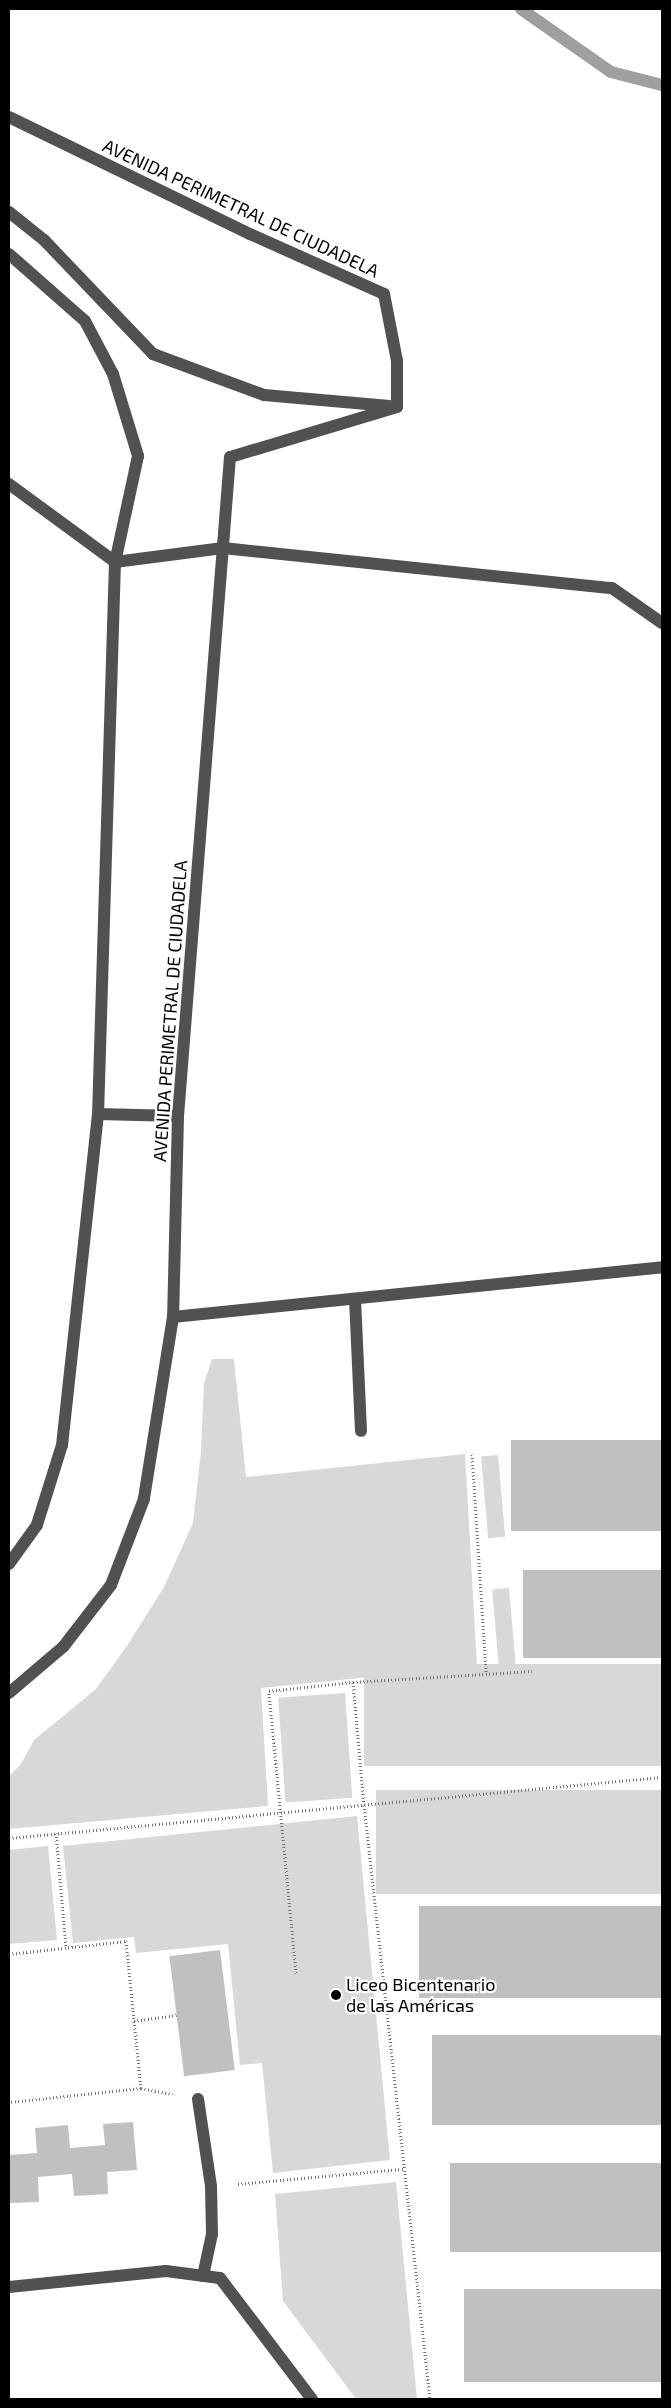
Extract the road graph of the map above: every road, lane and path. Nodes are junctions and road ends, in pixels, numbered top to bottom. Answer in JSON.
{"nodes":[{"id":1,"x":9,"y":117,"type":"edge"},
{"id":2,"x":9,"y":212,"type":"edge"},
{"id":3,"x":9,"y":254,"type":"edge"},
{"id":4,"x":397,"y":407,"type":"junction"},
{"id":5,"x":9,"y":484,"type":"edge"},
{"id":6,"x":223,"y":548,"type":"junction"},
{"id":7,"x":116,"y":562,"type":"junction"},
{"id":8,"x":662,"y":623,"type":"edge"},
{"id":9,"x":98,"y":1114,"type":"junction"},
{"id":10,"x":178,"y":1116,"type":"junction"},
{"id":11,"x":662,"y":1267,"type":"edge"},
{"id":12,"x":355,"y":1299,"type":"junction"},
{"id":13,"x":173,"y":1317,"type":"junction"},
{"id":14,"x":361,"y":1431,"type":"dead end"},
{"id":15,"x":472,"y":1454,"type":"dead end"},
{"id":16,"x":9,"y":1564,"type":"edge"},
{"id":17,"x":532,"y":1671,"type":"dead end"},
{"id":18,"x":486,"y":1673,"type":"junction"},
{"id":19,"x":353,"y":1682,"type":"junction"},
{"id":20,"x":9,"y":1693,"type":"edge"},
{"id":21,"x":662,"y":1777,"type":"edge"},
{"id":22,"x":364,"y":1805,"type":"junction"},
{"id":23,"x":279,"y":1812,"type":"junction"},
{"id":24,"x":56,"y":1833,"type":"junction"},
{"id":25,"x":9,"y":1838,"type":"edge"},
{"id":26,"x":66,"y":1948,"type":"junction"},
{"id":27,"x":9,"y":1954,"type":"edge"},
{"id":28,"x":296,"y":1973,"type":"dead end"},
{"id":29,"x":176,"y":2015,"type":"dead end"},
{"id":30,"x":134,"y":2021,"type":"junction"},
{"id":31,"x":198,"y":2099,"type":"dead end"},
{"id":32,"x":9,"y":2102,"type":"edge"},
{"id":33,"x":404,"y":2169,"type":"junction"},
{"id":34,"x":211,"y":2186,"type":"junction"},
{"id":35,"x":203,"y":2276,"type":"junction"},
{"id":36,"x":9,"y":2287,"type":"edge"},
{"id":37,"x":312,"y":2399,"type":"edge"},
{"id":38,"x":430,"y":2399,"type":"edge"}],
"edges":[{"from":1,"to":4,"type":"street","name":"AVENIDA PERIMETRAL DE CIUDADELA"},
{"from":2,"to":4,"type":"street"},
{"from":3,"to":7,"type":"street"},
{"from":4,"to":6,"type":"street","name":"AVENIDA PERIMETRAL DE CIUDADELA"},
{"from":5,"to":7,"type":"street"},
{"from":6,"to":7,"type":"street"},
{"from":6,"to":8,"type":"street"},
{"from":6,"to":10,"type":"street","name":"AVENIDA PERIMETRAL DE CIUDADELA"},
{"from":7,"to":9,"type":"street"},
{"from":9,"to":10,"type":"street"},
{"from":9,"to":16,"type":"street"},
{"from":10,"to":13,"type":"street","name":"AVENIDA PERIMETRAL DE CIUDADELA"},
{"from":11,"to":12,"type":"street"},
{"from":12,"to":13,"type":"street"},
{"from":12,"to":14,"type":"street"},
{"from":13,"to":20,"type":"street","name":"AVENIDA PERIMETRAL DE CIUDADELA"},
{"from":15,"to":18,"type":"path"},
{"from":17,"to":18,"type":"path"},
{"from":18,"to":19,"type":"path"},
{"from":19,"to":22,"type":"path"},
{"from":19,"to":23,"type":"path"},
{"from":21,"to":22,"type":"path"},
{"from":22,"to":23,"type":"path"},
{"from":22,"to":33,"type":"path"},
{"from":23,"to":24,"type":"path"},
{"from":23,"to":28,"type":"path"},
{"from":24,"to":25,"type":"path"},
{"from":24,"to":26,"type":"path"},
{"from":26,"to":27,"type":"path"},
{"from":26,"to":30,"type":"path"},
{"from":29,"to":30,"type":"path"},
{"from":30,"to":32,"type":"path"},
{"from":31,"to":34,"type":"street"},
{"from":33,"to":34,"type":"path"},
{"from":33,"to":38,"type":"path"},
{"from":34,"to":35,"type":"street"},
{"from":35,"to":36,"type":"street"},
{"from":35,"to":37,"type":"street"}]}
